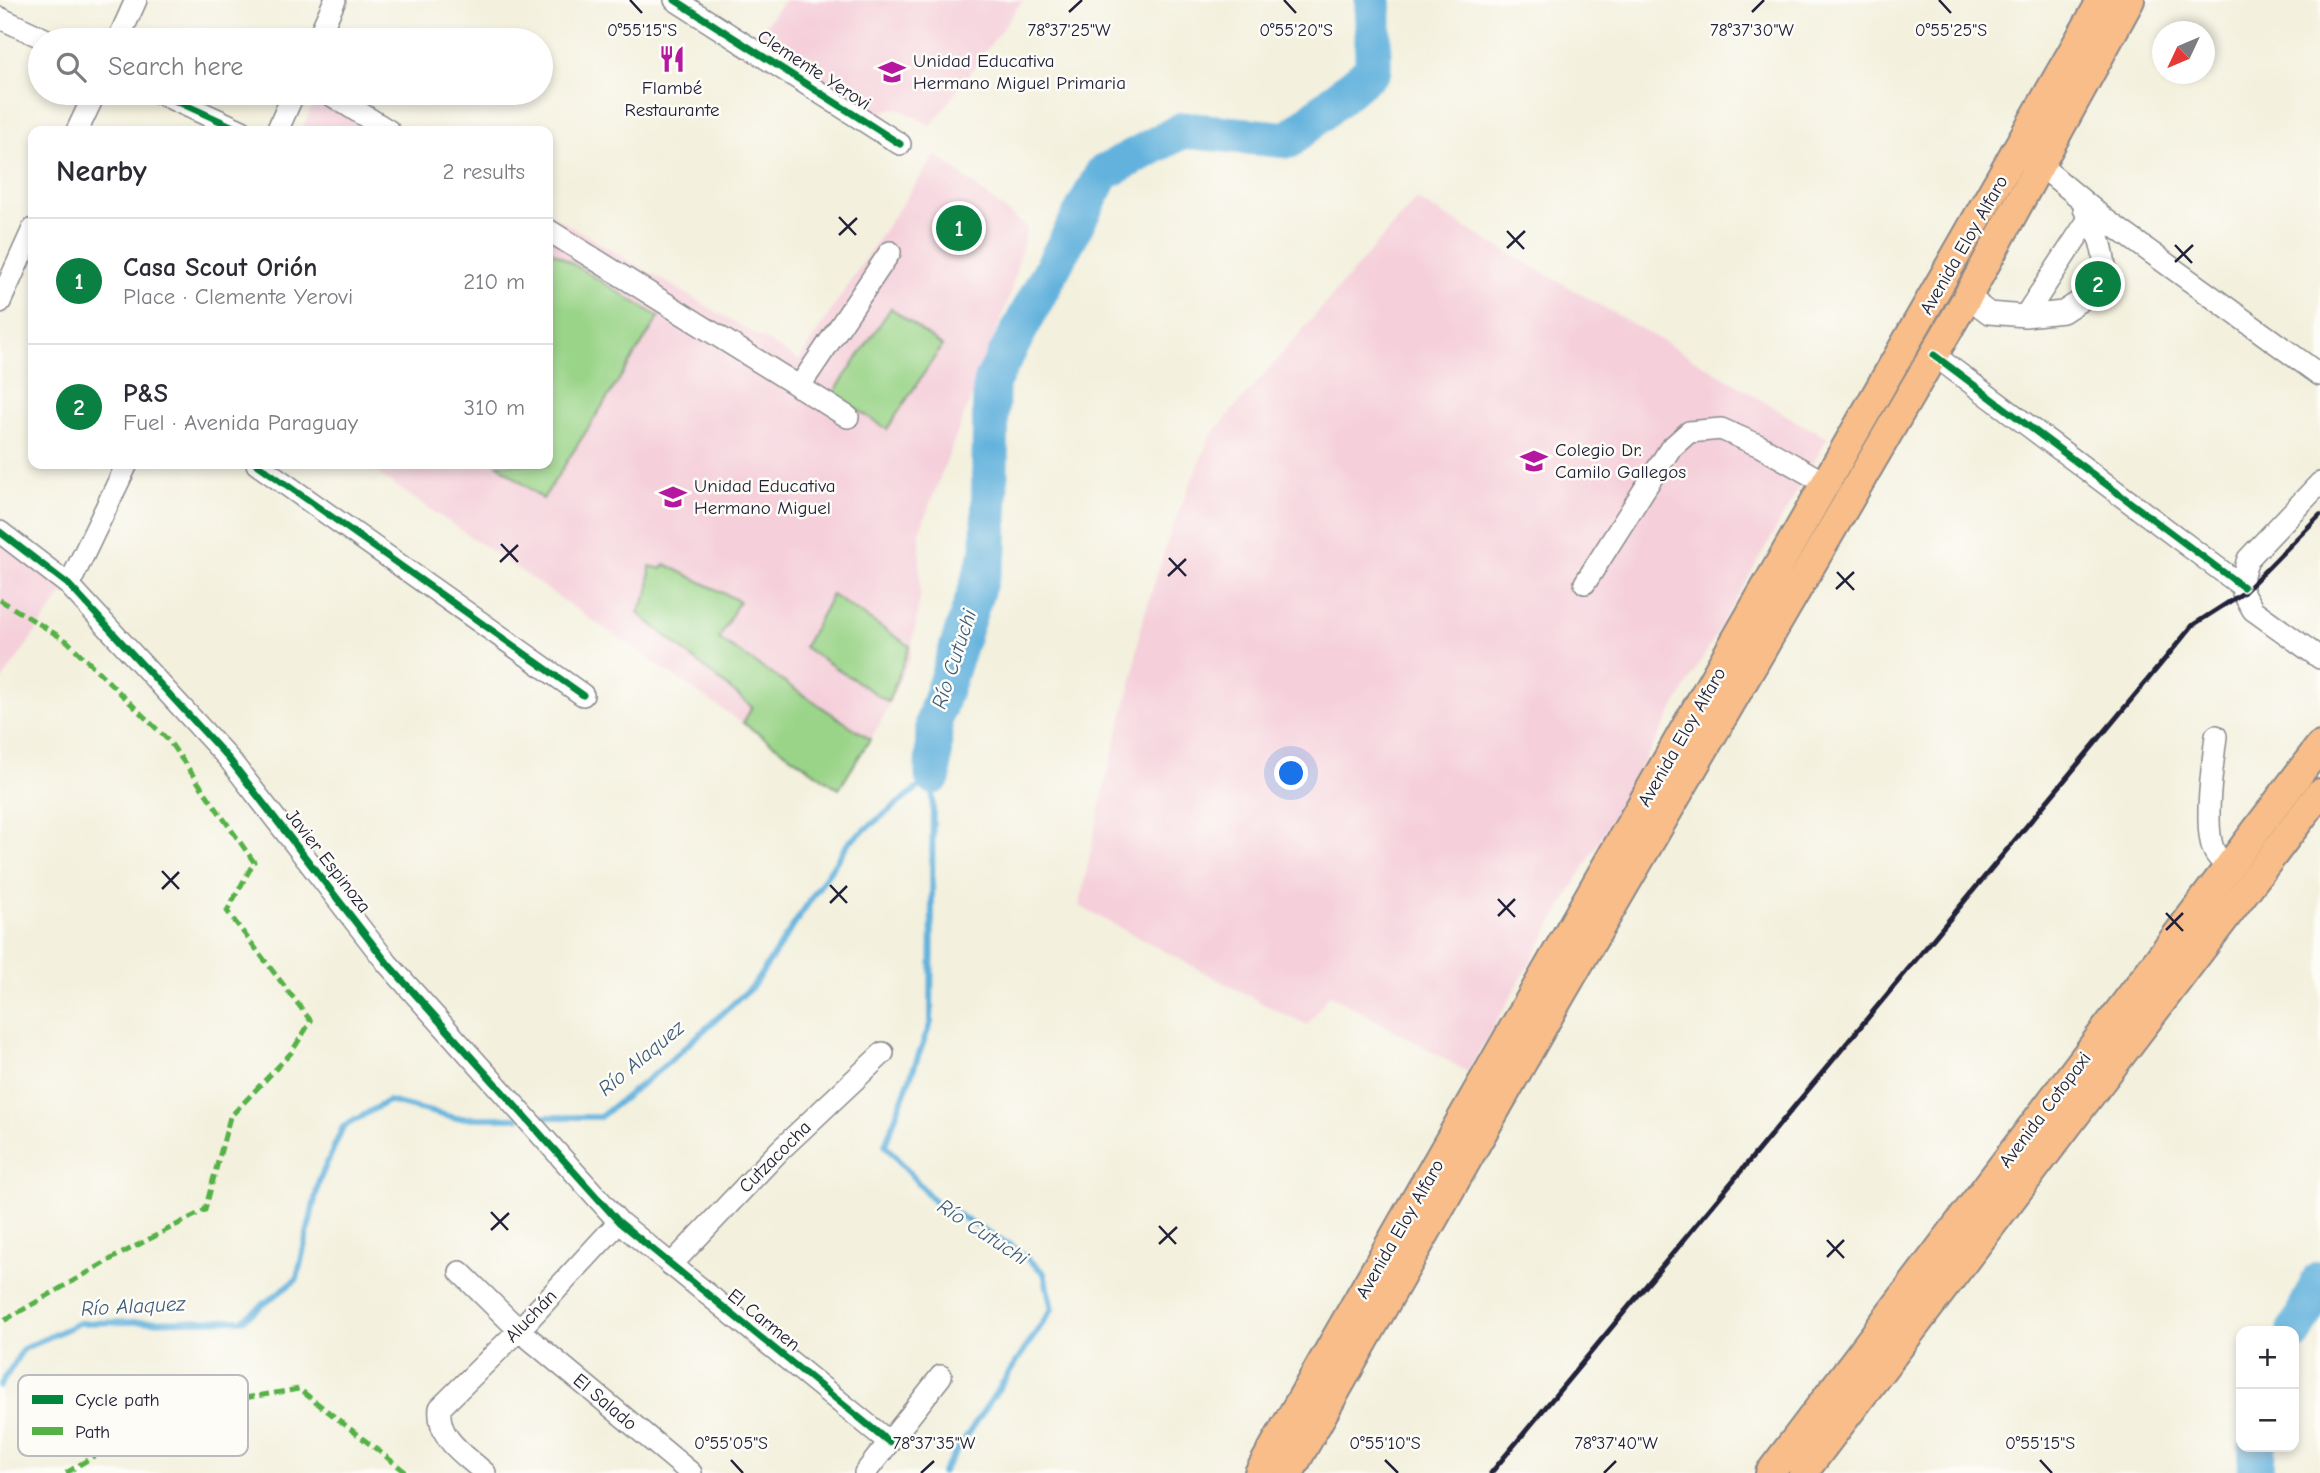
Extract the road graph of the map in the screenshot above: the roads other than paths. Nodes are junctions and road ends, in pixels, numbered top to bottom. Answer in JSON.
{"nodes":[{"id":1,"x":136,"y":0,"type":"edge"},
{"id":2,"x":335,"y":0,"type":"edge"},
{"id":3,"x":2102,"y":0,"type":"edge"},
{"id":4,"x":2130,"y":0,"type":"edge"},
{"id":5,"x":684,"y":2,"type":"edge"},
{"id":6,"x":0,"y":18,"type":"edge"},
{"id":7,"x":123,"y":28,"type":"edge"},
{"id":8,"x":322,"y":28,"type":"edge"},
{"id":9,"x":28,"y":31,"type":"edge"},
{"id":10,"x":89,"y":105,"type":"edge"},
{"id":11,"x":185,"y":105,"type":"edge"},
{"id":12,"x":289,"y":105,"type":"edge"},
{"id":13,"x":347,"y":105,"type":"edge"},
{"id":14,"x":79,"y":126,"type":"edge"},
{"id":15,"x":231,"y":126,"type":"edge"},
{"id":16,"x":279,"y":126,"type":"edge"},
{"id":17,"x":381,"y":126,"type":"edge"},
{"id":18,"x":900,"y":144,"type":"dead end"},
{"id":19,"x":2040,"y":166,"type":"junction"},
{"id":20,"x":2067,"y":189,"type":"junction"},
{"id":21,"x":2090,"y":217,"type":"junction"},
{"id":22,"x":553,"y":233,"type":"edge"},
{"id":23,"x":28,"y":240,"type":"edge"},
{"id":24,"x":890,"y":251,"type":"dead end"},
{"id":25,"x":2105,"y":268,"type":"dead end"},
{"id":26,"x":1969,"y":294,"type":"junction"},
{"id":27,"x":2086,"y":297,"type":"tunnel mouth"},
{"id":28,"x":0,"y":302,"type":"edge"},
{"id":29,"x":2025,"y":316,"type":"junction"},
{"id":30,"x":1934,"y":355,"type":"junction"},
{"id":31,"x":2320,"y":375,"type":"edge"},
{"id":32,"x":799,"y":387,"type":"junction"},
{"id":33,"x":848,"y":417,"type":"dead end"},
{"id":34,"x":125,"y":469,"type":"edge"},
{"id":35,"x":264,"y":469,"type":"edge"},
{"id":36,"x":2320,"y":483,"type":"edge"},
{"id":37,"x":1827,"y":484,"type":"junction"},
{"id":38,"x":0,"y":532,"type":"edge"},
{"id":39,"x":1585,"y":583,"type":"dead end"},
{"id":40,"x":69,"y":585,"type":"junction"},
{"id":41,"x":2243,"y":587,"type":"junction"},
{"id":42,"x":2320,"y":658,"type":"edge"},
{"id":43,"x":583,"y":695,"type":"dead end"},
{"id":44,"x":2216,"y":736,"type":"dead end"},
{"id":45,"x":2320,"y":746,"type":"edge"},
{"id":46,"x":2320,"y":793,"type":"edge"},
{"id":47,"x":2228,"y":867,"type":"junction"},
{"id":48,"x":883,"y":1053,"type":"dead end"},
{"id":49,"x":613,"y":1214,"type":"junction"},
{"id":50,"x":671,"y":1265,"type":"junction"},
{"id":51,"x":460,"y":1272,"type":"dead end"},
{"id":52,"x":519,"y":1330,"type":"junction"},
{"id":53,"x":941,"y":1376,"type":"dead end"},
{"id":54,"x":889,"y":1442,"type":"junction"},
{"id":55,"x":485,"y":1473,"type":"edge"},
{"id":56,"x":691,"y":1473,"type":"edge"},
{"id":57,"x":865,"y":1473,"type":"edge"},
{"id":58,"x":1259,"y":1473,"type":"edge"},
{"id":59,"x":1289,"y":1473,"type":"edge"},
{"id":60,"x":1770,"y":1473,"type":"edge"},
{"id":61,"x":1803,"y":1473,"type":"edge"}],
"edges":[{"from":1,"to":7,"type":"street"},
{"from":2,"to":8,"type":"street"},
{"from":3,"to":37,"type":"main road","name":"Avenida Eloy Alfaro"},
{"from":4,"to":19,"type":"main road","name":"Avenida Eloy Alfaro"},
{"from":5,"to":18,"type":"street","name":"Clemente Yerovi"},
{"from":6,"to":9,"type":"street"},
{"from":10,"to":14,"type":"street"},
{"from":11,"to":15,"type":"street"},
{"from":12,"to":16,"type":"street"},
{"from":13,"to":17,"type":"street"},
{"from":19,"to":20,"type":"street"},
{"from":19,"to":26,"type":"main road","name":"Avenida Eloy Alfaro"},
{"from":20,"to":21,"type":"street"},
{"from":20,"to":31,"type":"street"},
{"from":21,"to":25,"type":"street"},
{"from":21,"to":29,"type":"street"},
{"from":22,"to":32,"type":"street"},
{"from":23,"to":28,"type":"street"},
{"from":24,"to":32,"type":"street"},
{"from":26,"to":29,"type":"street"},
{"from":26,"to":30,"type":"main road","name":"Avenida Eloy Alfaro"},
{"from":27,"to":29,"type":"street"},
{"from":30,"to":41,"type":"street"},
{"from":30,"to":59,"type":"main road","name":"Avenida Eloy Alfaro"},
{"from":32,"to":33,"type":"street"},
{"from":34,"to":40,"type":"street"},
{"from":35,"to":43,"type":"street"},
{"from":36,"to":41,"type":"street"},
{"from":37,"to":39,"type":"street"},
{"from":37,"to":58,"type":"main road","name":"Avenida Eloy Alfaro"},
{"from":38,"to":40,"type":"street","name":"Javier Espinoza"},
{"from":40,"to":49,"type":"street","name":"Javier Espinoza"},
{"from":41,"to":42,"type":"street"},
{"from":44,"to":47,"type":"street"},
{"from":45,"to":47,"type":"main road","name":"Avenida Cotopaxi"},
{"from":46,"to":61,"type":"main road","name":"Avenida Cotopaxi"},
{"from":47,"to":60,"type":"main road","name":"Avenida Cotopaxi"},
{"from":48,"to":50,"type":"street","name":"Cutzacocha"},
{"from":49,"to":50,"type":"street","name":"El Carmen"},
{"from":49,"to":52,"type":"street","name":"Aluchán"},
{"from":50,"to":54,"type":"street","name":"El Carmen"},
{"from":51,"to":52,"type":"street","name":"El Salado"},
{"from":52,"to":55,"type":"street","name":"Aluchán"},
{"from":52,"to":56,"type":"street","name":"El Salado"},
{"from":53,"to":54,"type":"street"},
{"from":54,"to":57,"type":"street"}]}
